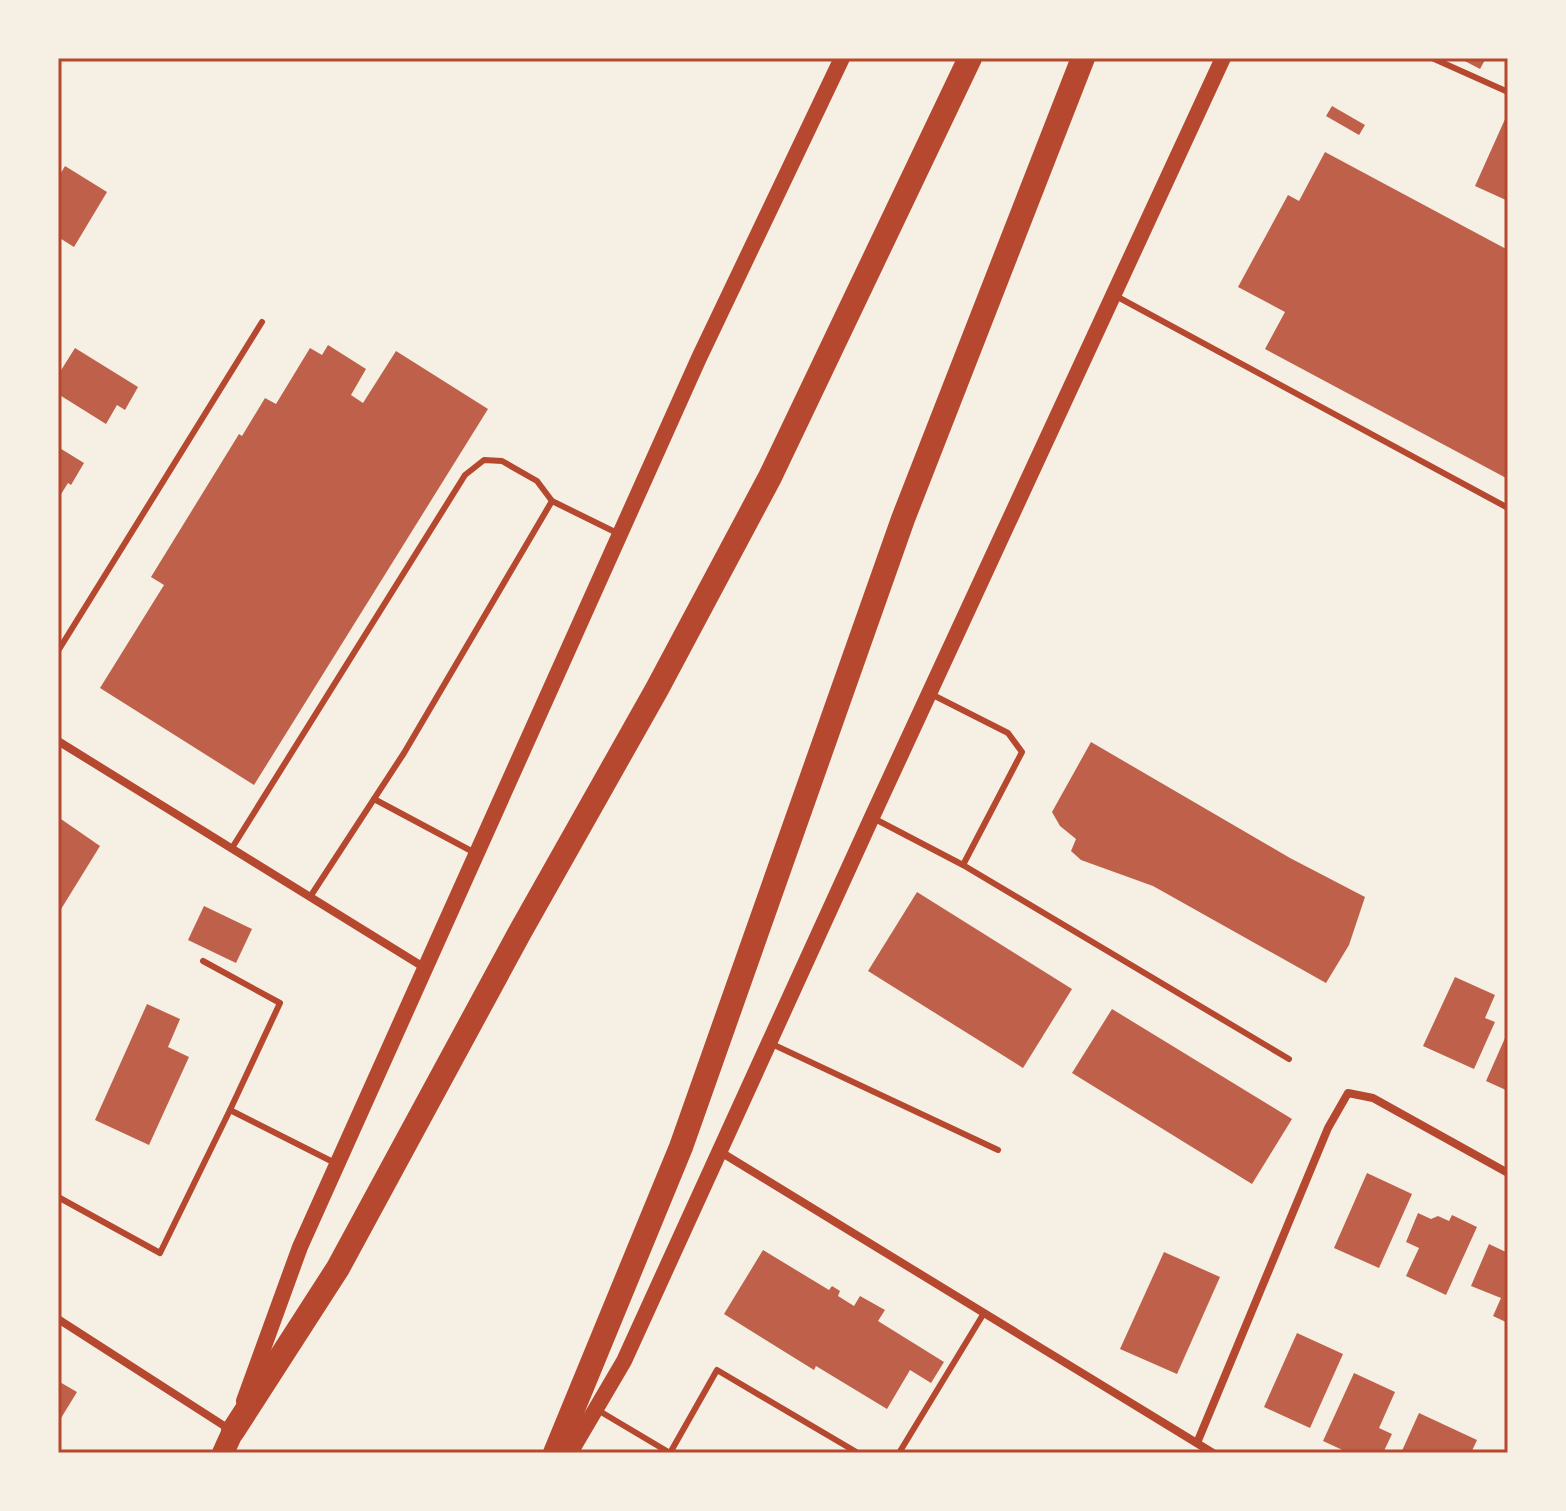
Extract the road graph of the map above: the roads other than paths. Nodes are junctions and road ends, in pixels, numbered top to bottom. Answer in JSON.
{"nodes":[{"id":1,"x":842,"y":58,"type":"edge"},
{"id":2,"x":970,"y":58,"type":"edge"},
{"id":3,"x":1083,"y":58,"type":"edge"},
{"id":4,"x":1223,"y":58,"type":"edge"},
{"id":5,"x":1432,"y":58,"type":"edge"},
{"id":6,"x":1508,"y":92,"type":"edge"},
{"id":7,"x":1114,"y":295,"type":"junction"},
{"id":8,"x":262,"y":322,"type":"dead end"},
{"id":9,"x":552,"y":501,"type":"junction"},
{"id":10,"x":1508,"y":508,"type":"edge"},
{"id":11,"x":620,"y":534,"type":"junction"},
{"id":12,"x":58,"y":651,"type":"edge"},
{"id":13,"x":929,"y":693,"type":"junction"},
{"id":14,"x":58,"y":741,"type":"edge"},
{"id":15,"x":374,"y":799,"type":"junction"},
{"id":16,"x":872,"y":817,"type":"junction"},
{"id":17,"x":232,"y":848,"type":"junction"},
{"id":18,"x":477,"y":854,"type":"junction"},
{"id":19,"x":963,"y":865,"type":"junction"},
{"id":20,"x":310,"y":897,"type":"junction"},
{"id":21,"x":203,"y":961,"type":"dead end"},
{"id":22,"x":426,"y":969,"type":"junction"},
{"id":23,"x":769,"y":1042,"type":"junction"},
{"id":24,"x":1289,"y":1059,"type":"dead end"},
{"id":25,"x":230,"y":1110,"type":"junction"},
{"id":26,"x":998,"y":1150,"type":"dead end"},
{"id":27,"x":719,"y":1151,"type":"junction"},
{"id":28,"x":337,"y":1164,"type":"junction"},
{"id":29,"x":1508,"y":1173,"type":"edge"},
{"id":30,"x":58,"y":1197,"type":"edge"},
{"id":31,"x":984,"y":1313,"type":"junction"},
{"id":32,"x":58,"y":1319,"type":"edge"},
{"id":33,"x":596,"y":1409,"type":"junction"},
{"id":34,"x":228,"y":1442,"type":"edge"},
{"id":35,"x":1197,"y":1443,"type":"junction"},
{"id":36,"x":555,"y":1453,"type":"edge"},
{"id":37,"x":570,"y":1453,"type":"edge"},
{"id":38,"x":858,"y":1453,"type":"edge"},
{"id":39,"x":899,"y":1453,"type":"edge"},
{"id":40,"x":1213,"y":1453,"type":"edge"}],
"edges":[{"from":1,"to":11,"type":"main road"},
{"from":2,"to":34,"type":"highway"},
{"from":3,"to":36,"type":"highway"},
{"from":4,"to":7,"type":"main road"},
{"from":5,"to":6,"type":"lane"},
{"from":7,"to":10,"type":"lane"},
{"from":7,"to":13,"type":"main road"},
{"from":8,"to":12,"type":"lane"},
{"from":9,"to":11,"type":"lane"},
{"from":9,"to":15,"type":"lane"},
{"from":9,"to":17,"type":"lane"},
{"from":11,"to":18,"type":"main road"},
{"from":13,"to":16,"type":"main road"},
{"from":13,"to":19,"type":"lane"},
{"from":14,"to":17,"type":"street"},
{"from":15,"to":18,"type":"lane"},
{"from":15,"to":20,"type":"lane"},
{"from":16,"to":19,"type":"lane"},
{"from":16,"to":23,"type":"main road"},
{"from":17,"to":20,"type":"street"},
{"from":18,"to":22,"type":"main road"},
{"from":19,"to":24,"type":"lane"},
{"from":20,"to":22,"type":"street"},
{"from":21,"to":25,"type":"lane"},
{"from":22,"to":28,"type":"main road"},
{"from":23,"to":26,"type":"lane"},
{"from":23,"to":27,"type":"main road"},
{"from":25,"to":28,"type":"lane"},
{"from":25,"to":30,"type":"lane"},
{"from":27,"to":31,"type":"street"},
{"from":27,"to":33,"type":"main road"},
{"from":28,"to":34,"type":"main road"},
{"from":29,"to":35,"type":"street"},
{"from":31,"to":35,"type":"street"},
{"from":31,"to":39,"type":"lane"},
{"from":32,"to":34,"type":"street"},
{"from":33,"to":37,"type":"main road"},
{"from":33,"to":38,"type":"lane"},
{"from":35,"to":40,"type":"street"}]}
